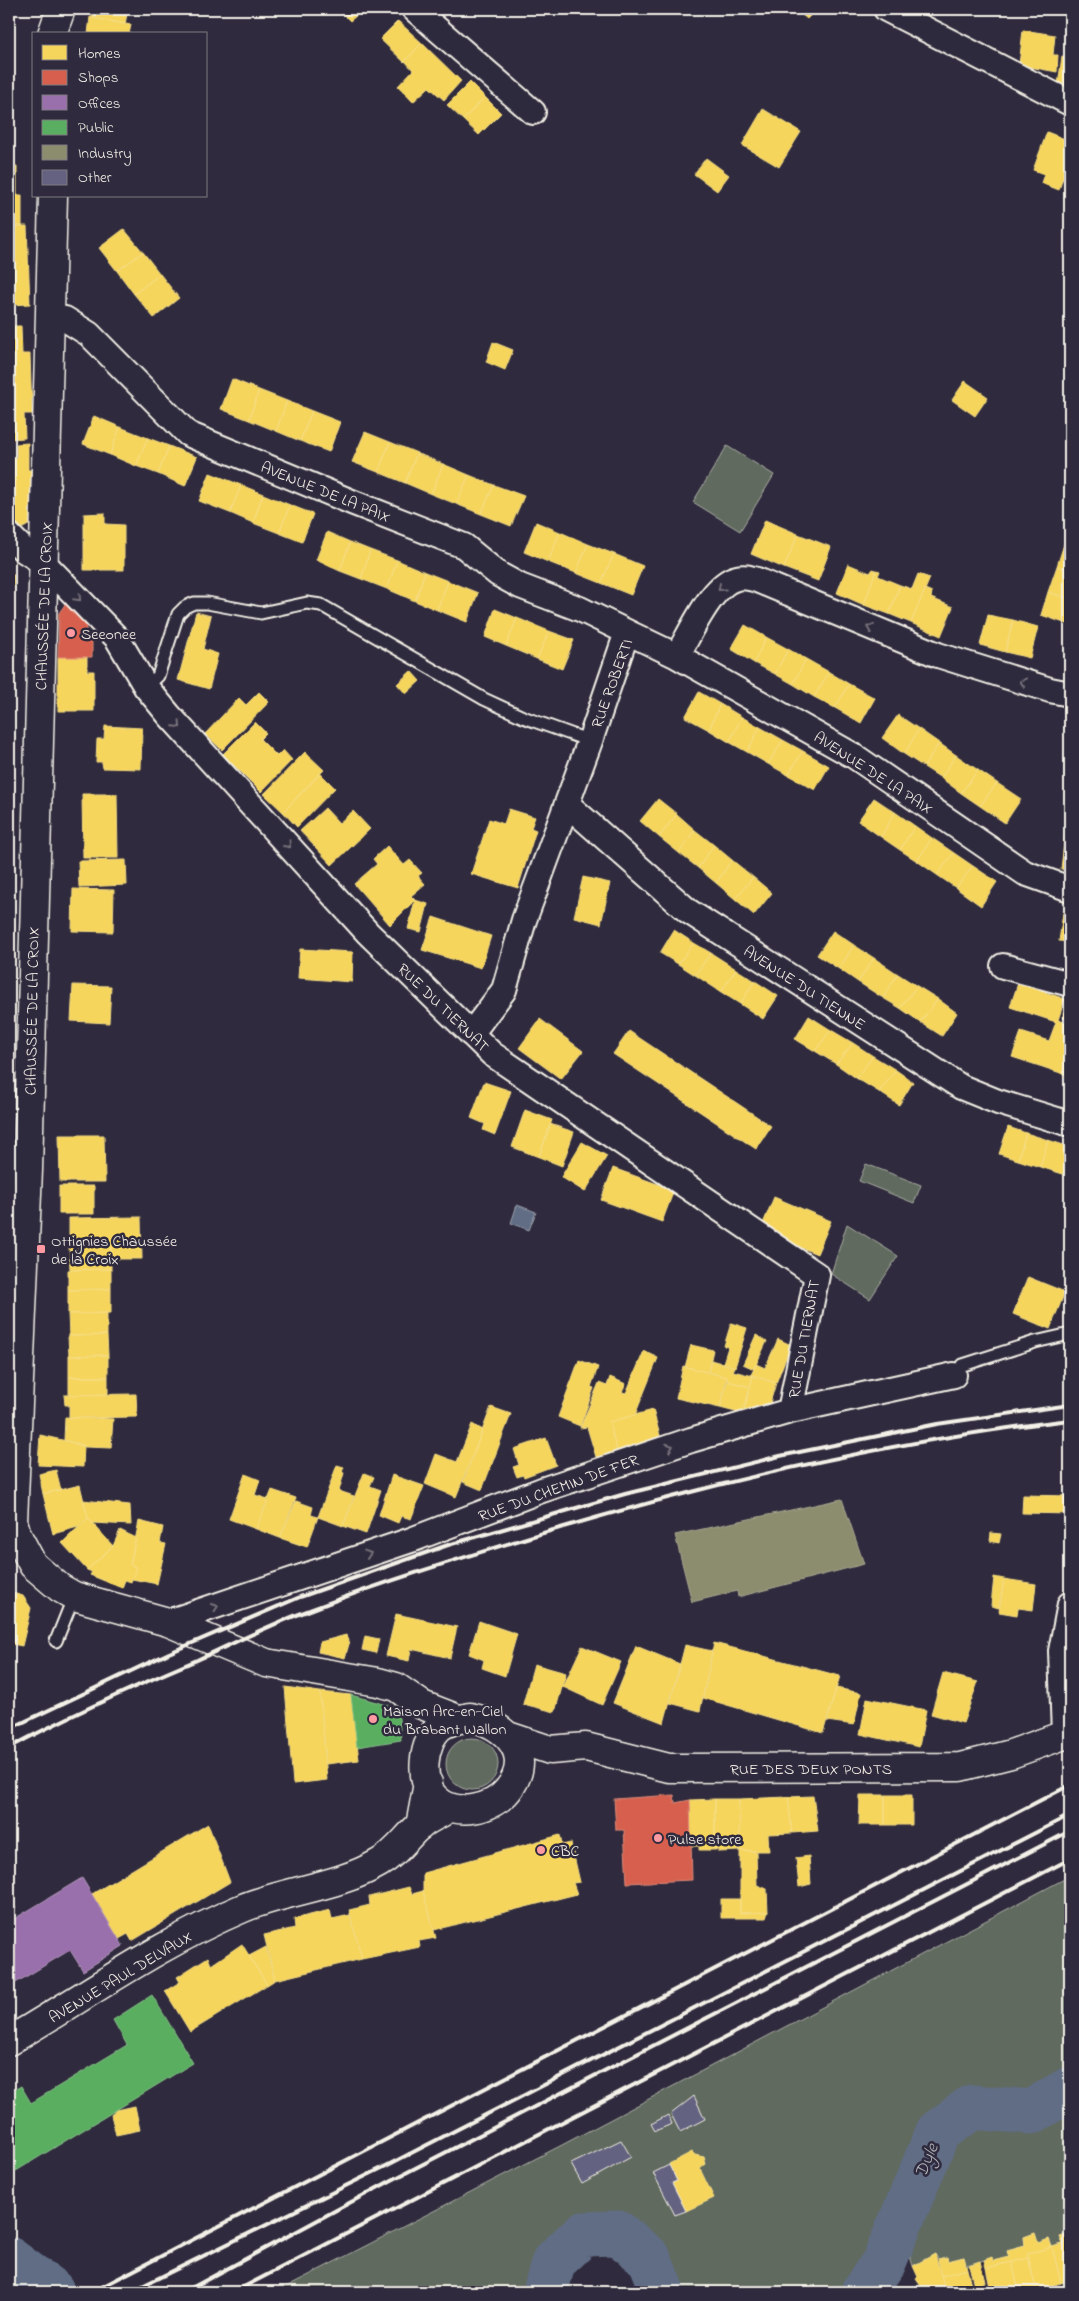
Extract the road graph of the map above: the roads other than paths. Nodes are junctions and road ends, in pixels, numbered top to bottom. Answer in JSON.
{"nodes":[{"id":1,"x":61,"y":9,"type":"edge"},
{"id":2,"x":76,"y":9,"type":"edge"},
{"id":3,"x":414,"y":9,"type":"edge"},
{"id":4,"x":886,"y":9,"type":"edge"},
{"id":5,"x":53,"y":32,"type":"edge"},
{"id":6,"x":73,"y":32,"type":"edge"},
{"id":7,"x":1070,"y":104,"type":"edge"},
{"id":8,"x":533,"y":112,"type":"dead end"},
{"id":9,"x":53,"y":198,"type":"edge"},
{"id":10,"x":49,"y":316,"type":"junction"},
{"id":11,"x":9,"y":535,"type":"edge"},
{"id":12,"x":44,"y":563,"type":"junction"},
{"id":13,"x":627,"y":632,"type":"junction"},
{"id":14,"x":677,"y":656,"type":"junction"},
{"id":15,"x":146,"y":687,"type":"junction"},
{"id":16,"x":1070,"y":694,"type":"edge"},
{"id":17,"x":590,"y":741,"type":"junction"},
{"id":18,"x":567,"y":804,"type":"junction"},
{"id":19,"x":1070,"y":888,"type":"edge"},
{"id":20,"x":1002,"y":966,"type":"dead end"},
{"id":21,"x":1070,"y":984,"type":"edge"},
{"id":22,"x":471,"y":1034,"type":"junction"},
{"id":23,"x":1070,"y":1124,"type":"edge"},
{"id":24,"x":1070,"y":1334,"type":"edge"},
{"id":25,"x":954,"y":1375,"type":"joint"},
{"id":26,"x":790,"y":1411,"type":"junction"},
{"id":27,"x":13,"y":1537,"type":"edge"},
{"id":28,"x":74,"y":1596,"type":"junction"},
{"id":29,"x":1070,"y":1604,"type":"edge"},
{"id":30,"x":168,"y":1622,"type":"junction"},
{"id":31,"x":56,"y":1641,"type":"dead end"},
{"id":32,"x":266,"y":1663,"type":"joint"},
{"id":33,"x":422,"y":1705,"type":"junction"},
{"id":34,"x":458,"y":1719,"type":"junction"},
{"id":35,"x":508,"y":1736,"type":"junction"},
{"id":36,"x":1067,"y":1736,"type":"edge"},
{"id":37,"x":431,"y":1739,"type":"junction"},
{"id":38,"x":550,"y":1750,"type":"junction"},
{"id":39,"x":518,"y":1774,"type":"junction"},
{"id":40,"x":428,"y":1783,"type":"junction"},
{"id":41,"x":450,"y":1807,"type":"junction"},
{"id":42,"x":420,"y":1826,"type":"junction"},
{"id":43,"x":9,"y":2041,"type":"edge"}],
"edges":[{"from":1,"to":5,"type":"main road"},
{"from":2,"to":6,"type":"main road"},
{"from":3,"to":8,"type":"street"},
{"from":4,"to":7,"type":"street"},
{"from":9,"to":10,"type":"main road","name":"CHAUSSÉE DE LA CROIX"},
{"from":10,"to":12,"type":"main road","name":"CHAUSSÉE DE LA CROIX"},
{"from":10,"to":13,"type":"street","name":"AVENUE DE LA PAIX"},
{"from":11,"to":12,"type":"street","name":"RUE DU TIERNAT"},
{"from":12,"to":15,"type":"street","name":"RUE DU TIERNAT","one_way":true},
{"from":12,"to":27,"type":"main road","name":"CHAUSSÉE DE LA CROIX"},
{"from":13,"to":14,"type":"street","name":"RUE ROBERTI"},
{"from":13,"to":17,"type":"street","name":"RUE ROBERTI"},
{"from":16,"to":14,"type":"street","one_way":true},
{"from":14,"to":19,"type":"street","name":"AVENUE DE LA PAIX"},
{"from":15,"to":17,"type":"lane"},
{"from":15,"to":22,"type":"street","name":"RUE DU TIERNAT","one_way":true},
{"from":17,"to":18,"type":"street","name":"RUE ROBERTI"},
{"from":18,"to":22,"type":"street","name":"RUE ROBERTI"},
{"from":18,"to":23,"type":"street","name":"AVENUE DU TIENNE"},
{"from":20,"to":21,"type":"street"},
{"from":22,"to":26,"type":"street","name":"RUE DU TIERNAT"},
{"from":24,"to":25,"type":"lane"},
{"from":25,"to":26,"type":"street","name":"RUE DU CHEMIN DE FER"},
{"from":30,"to":26,"type":"street","name":"RUE DU CHEMIN DE FER","one_way":true},
{"from":27,"to":28,"type":"main road","name":"CHAUSSÉE DE LA CROIX"},
{"from":28,"to":30,"type":"main road","name":"CHAUSSÉE DE LA CROIX"},
{"from":28,"to":31,"type":"lane"},
{"from":29,"to":36,"type":"street"},
{"from":30,"to":32,"type":"main road","name":"CHAUSSÉE DE LA CROIX"},
{"from":32,"to":33,"type":"main road","name":"RUE DES DEUX PONTS"},
{"from":33,"to":34,"type":"main road","name":"RUE DES DEUX PONTS"},
{"from":33,"to":37,"type":"main road"},
{"from":34,"to":35,"type":"main road","name":"RUE DES DEUX PONTS"},
{"from":34,"to":37,"type":"main road"},
{"from":35,"to":38,"type":"main road","name":"RUE DES DEUX PONTS"},
{"from":35,"to":39,"type":"main road","name":"RUE DES DEUX PONTS"},
{"from":36,"to":38,"type":"main road","name":"RUE DES DEUX PONTS"},
{"from":37,"to":40,"type":"main road"},
{"from":38,"to":39,"type":"main road"},
{"from":39,"to":41,"type":"main road"},
{"from":40,"to":41,"type":"main road"},
{"from":40,"to":42,"type":"main road"},
{"from":41,"to":42,"type":"main road","name":"AVENUE PAUL DELVAUX"},
{"from":42,"to":43,"type":"main road","name":"AVENUE PAUL DELVAUX"}]}
